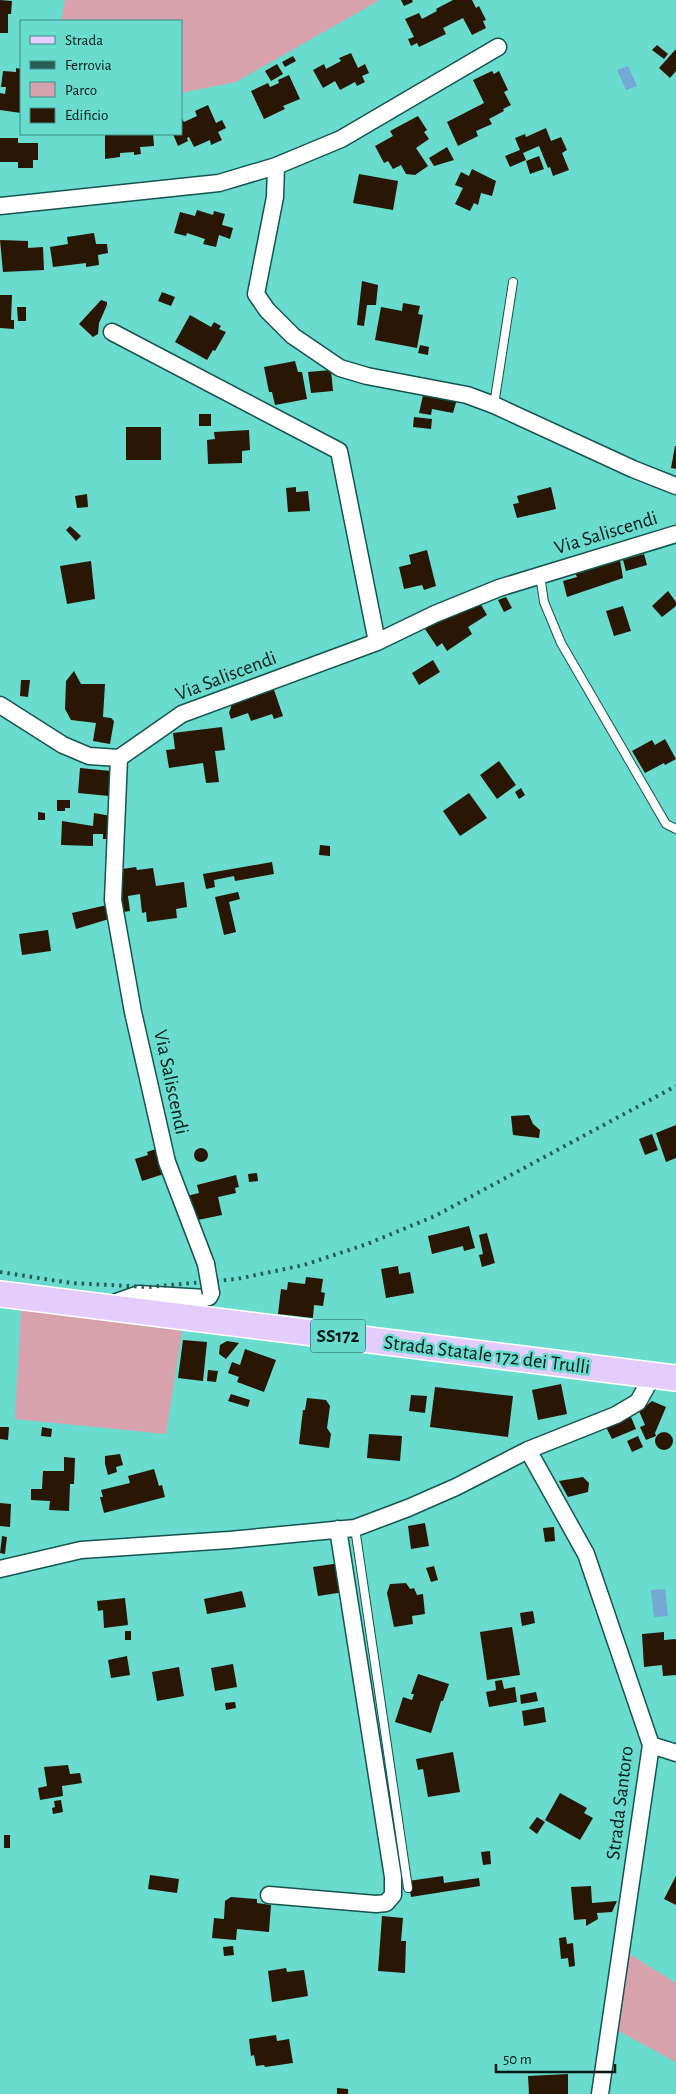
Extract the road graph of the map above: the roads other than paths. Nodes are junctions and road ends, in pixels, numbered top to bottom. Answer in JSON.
{"nodes":[{"id":1,"x":498,"y":47,"type":"dead end"},
{"id":2,"x":276,"y":166,"type":"junction"},
{"id":3,"x":0,"y":206,"type":"edge"},
{"id":4,"x":513,"y":282,"type":"dead end"},
{"id":5,"x":112,"y":332,"type":"dead end"},
{"id":6,"x":494,"y":405,"type":"junction"},
{"id":7,"x":676,"y":486,"type":"edge"},
{"id":8,"x":676,"y":534,"type":"edge"},
{"id":9,"x":540,"y":575,"type":"junction"},
{"id":10,"x":377,"y":642,"type":"junction"},
{"id":11,"x":0,"y":705,"type":"edge"},
{"id":12,"x":119,"y":758,"type":"junction"},
{"id":13,"x":676,"y":829,"type":"edge"},
{"id":14,"x":0,"y":1294,"type":"edge"},
{"id":15,"x":104,"y":1306,"type":"junction"},
{"id":16,"x":670,"y":1377,"type":"edge"},
{"id":17,"x":528,"y":1450,"type":"junction"},
{"id":18,"x":355,"y":1528,"type":"junction"},
{"id":19,"x":338,"y":1529,"type":"junction"},
{"id":20,"x":0,"y":1569,"type":"edge"},
{"id":21,"x":651,"y":1745,"type":"junction"},
{"id":22,"x":676,"y":1753,"type":"edge"},
{"id":23,"x":408,"y":1888,"type":"dead end"},
{"id":24,"x":269,"y":1895,"type":"dead end"},
{"id":25,"x":600,"y":2094,"type":"edge"}],
"edges":[{"from":1,"to":2,"type":"street"},
{"from":2,"to":3,"type":"street"},
{"from":2,"to":6,"type":"street"},
{"from":4,"to":6,"type":"lane"},
{"from":5,"to":10,"type":"street"},
{"from":6,"to":7,"type":"street"},
{"from":8,"to":9,"type":"street","name":"Via Saliscendi"},
{"from":9,"to":10,"type":"street","name":"Via Saliscendi"},
{"from":9,"to":13,"type":"lane"},
{"from":10,"to":12,"type":"street","name":"Via Saliscendi"},
{"from":11,"to":12,"type":"street"},
{"from":12,"to":15,"type":"street","name":"Via Saliscendi","bridge":true},
{"from":14,"to":15,"type":"main road","name":"Strada Statale 172 dei Trulli","number":"SS172"},
{"from":15,"to":16,"type":"main road","name":"Strada Statale 172 dei Trulli","number":"SS172"},
{"from":16,"to":17,"type":"street"},
{"from":17,"to":18,"type":"street"},
{"from":17,"to":21,"type":"street","name":"Strada Santoro"},
{"from":18,"to":19,"type":"street"},
{"from":18,"to":23,"type":"lane"},
{"from":19,"to":20,"type":"street"},
{"from":19,"to":24,"type":"street"},
{"from":21,"to":22,"type":"street"},
{"from":21,"to":25,"type":"street","name":"Strada Santoro"}]}
